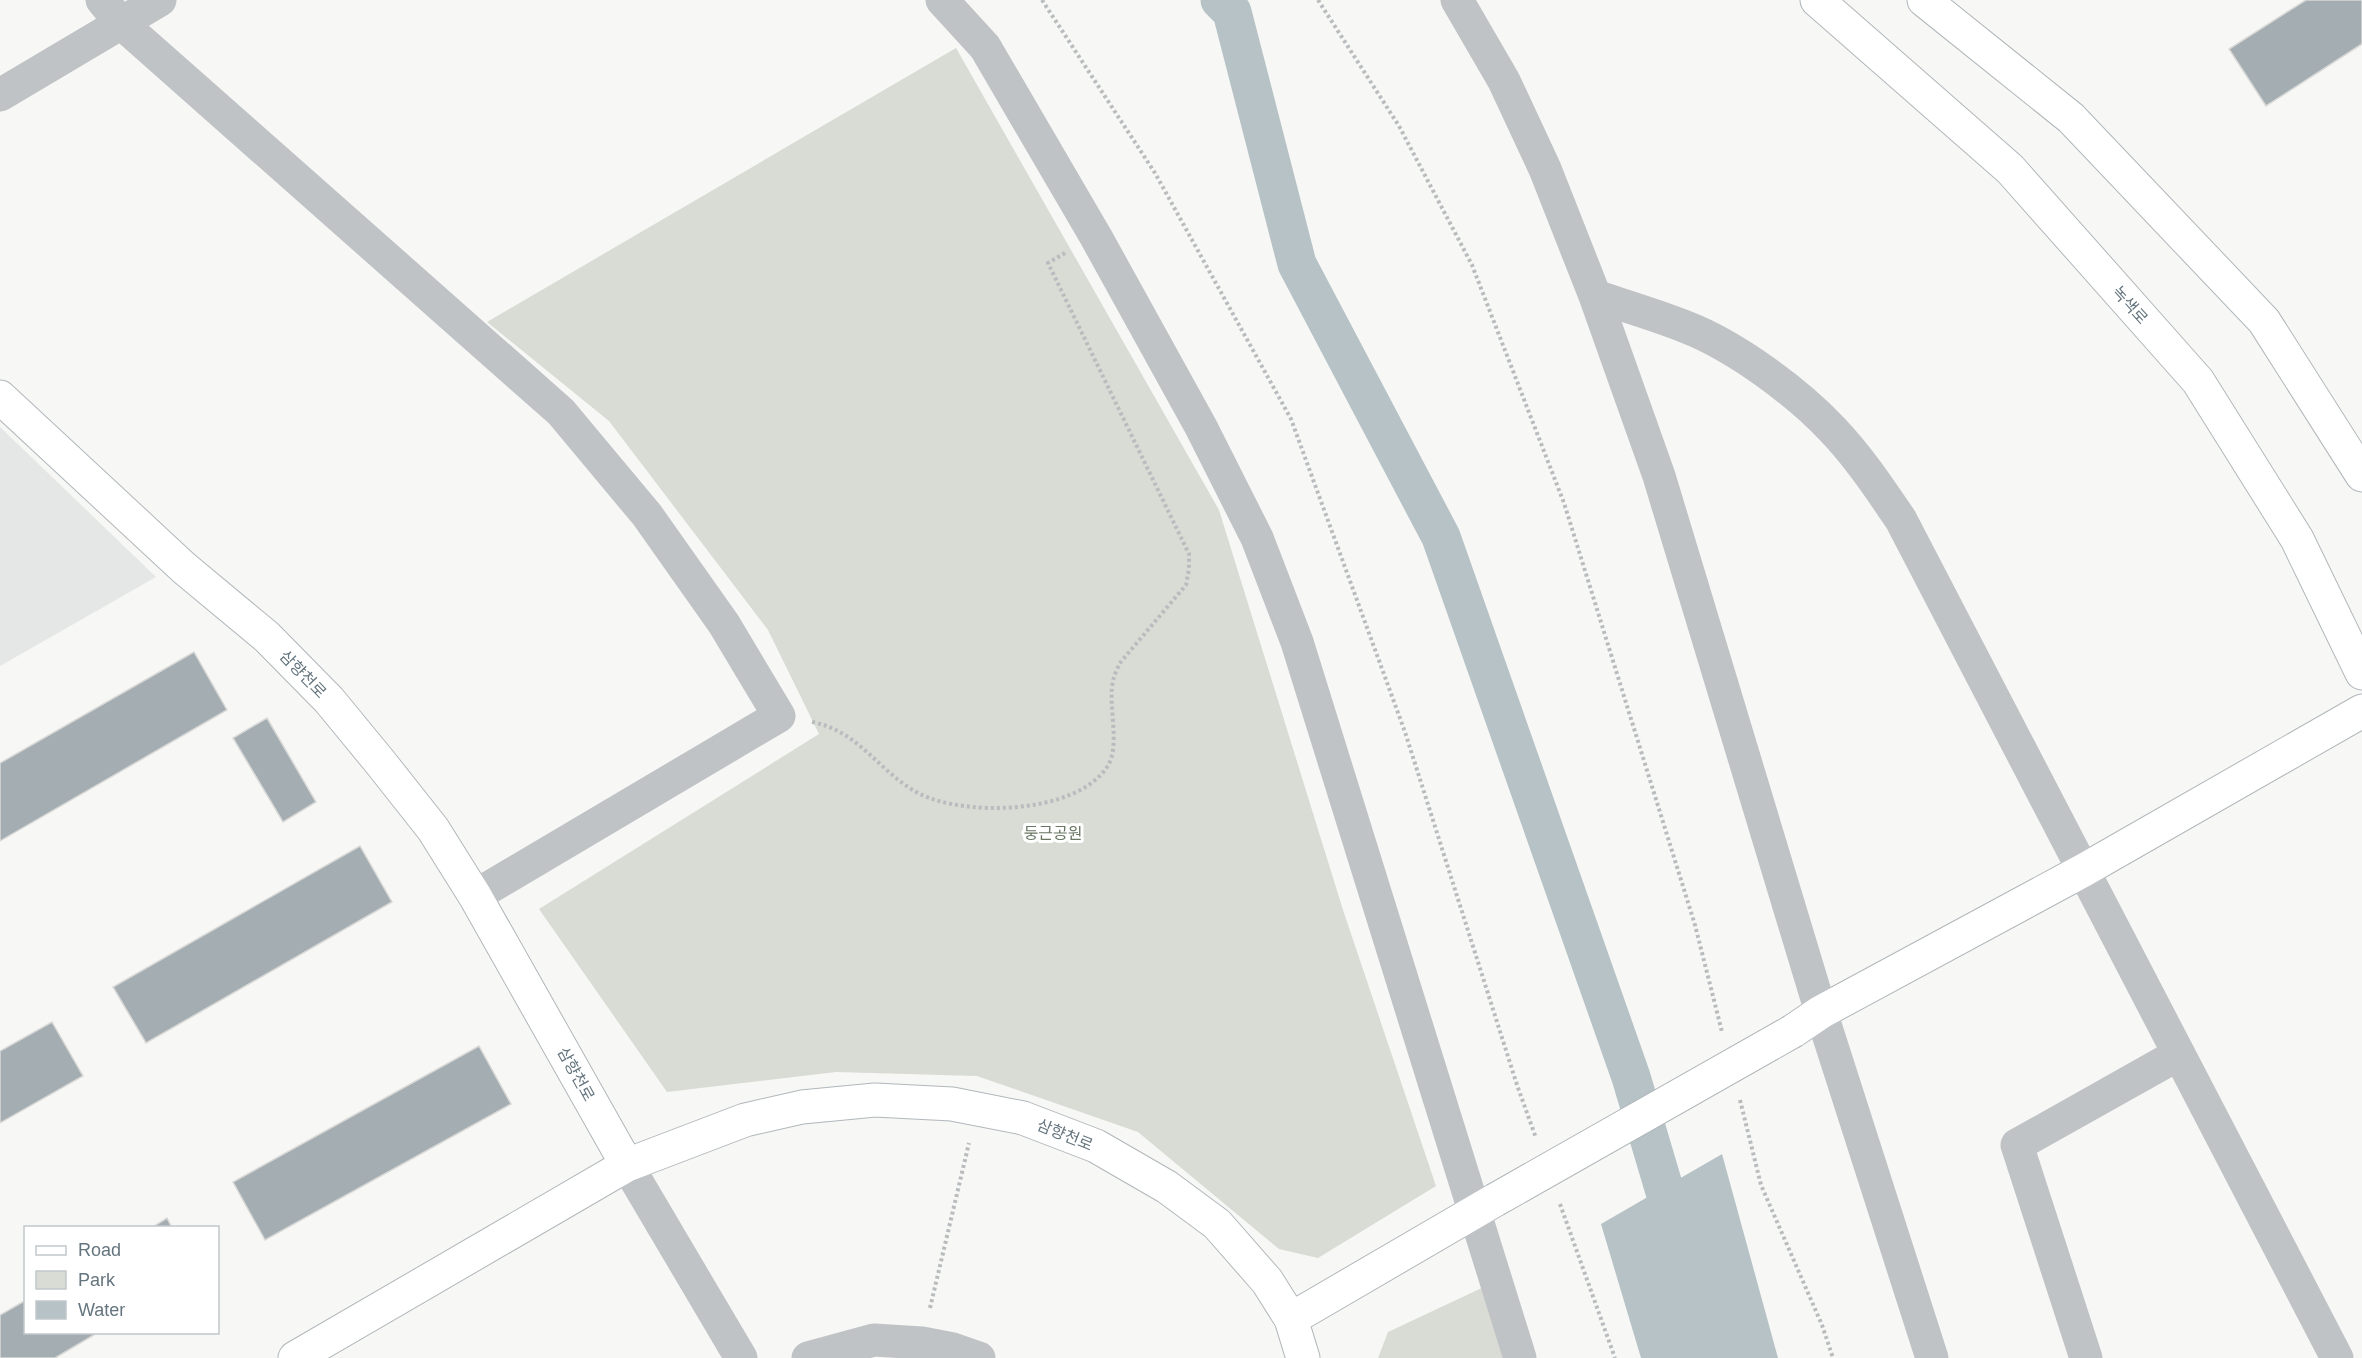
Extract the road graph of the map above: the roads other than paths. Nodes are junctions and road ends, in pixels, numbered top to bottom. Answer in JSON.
{"nodes":[{"id":1,"x":160,"y":0,"type":"edge"},
{"id":2,"x":942,"y":0,"type":"edge"},
{"id":3,"x":1457,"y":0,"type":"edge"},
{"id":4,"x":1817,"y":0,"type":"edge"},
{"id":5,"x":1924,"y":0,"type":"edge"},
{"id":6,"x":111,"y":12,"type":"edge"},
{"id":7,"x":0,"y":95,"type":"edge"},
{"id":8,"x":1595,"y":296,"type":"junction"},
{"id":9,"x":0,"y":397,"type":"edge"},
{"id":10,"x":2362,"y":475,"type":"edge"},
{"id":11,"x":2362,"y":673,"type":"edge"},
{"id":12,"x":2362,"y":711,"type":"edge"},
{"id":13,"x":2084,"y":870,"type":"junction"},
{"id":14,"x":475,"y":896,"type":"junction"},
{"id":15,"x":1821,"y":1012,"type":"junction"},
{"id":16,"x":2179,"y":1054,"type":"junction"},
{"id":17,"x":627,"y":1165,"type":"junction"},
{"id":18,"x":1484,"y":1206,"type":"junction"},
{"id":19,"x":1292,"y":1319,"type":"junction"},
{"id":20,"x":295,"y":1358,"type":"edge"},
{"id":21,"x":741,"y":1358,"type":"edge"},
{"id":22,"x":808,"y":1358,"type":"edge"},
{"id":23,"x":979,"y":1358,"type":"edge"},
{"id":24,"x":1303,"y":1358,"type":"edge"},
{"id":25,"x":1520,"y":1358,"type":"edge"},
{"id":26,"x":1932,"y":1358,"type":"edge"},
{"id":27,"x":2086,"y":1358,"type":"edge"},
{"id":28,"x":2337,"y":1358,"type":"edge"}],
"edges":[{"from":1,"to":6,"type":"street"},
{"from":2,"to":18,"type":"street"},
{"from":3,"to":8,"type":"street"},
{"from":4,"to":11,"type":"street","name":"녹색로"},
{"from":5,"to":10,"type":"street"},
{"from":6,"to":7,"type":"street"},
{"from":6,"to":14,"type":"street"},
{"from":8,"to":13,"type":"street"},
{"from":8,"to":15,"type":"street"},
{"from":9,"to":14,"type":"street","name":"삼향천로"},
{"from":12,"to":13,"type":"street"},
{"from":13,"to":15,"type":"street"},
{"from":13,"to":16,"type":"street"},
{"from":14,"to":17,"type":"street","name":"삼향천로"},
{"from":15,"to":18,"type":"street","bridge":true},
{"from":15,"to":26,"type":"street"},
{"from":16,"to":27,"type":"street"},
{"from":16,"to":28,"type":"street"},
{"from":17,"to":19,"type":"street","name":"삼향천로"},
{"from":17,"to":20,"type":"street"},
{"from":17,"to":21,"type":"street"},
{"from":18,"to":19,"type":"street"},
{"from":18,"to":25,"type":"street"},
{"from":19,"to":24,"type":"street","name":"삼향천로"},
{"from":22,"to":23,"type":"street"}]}
